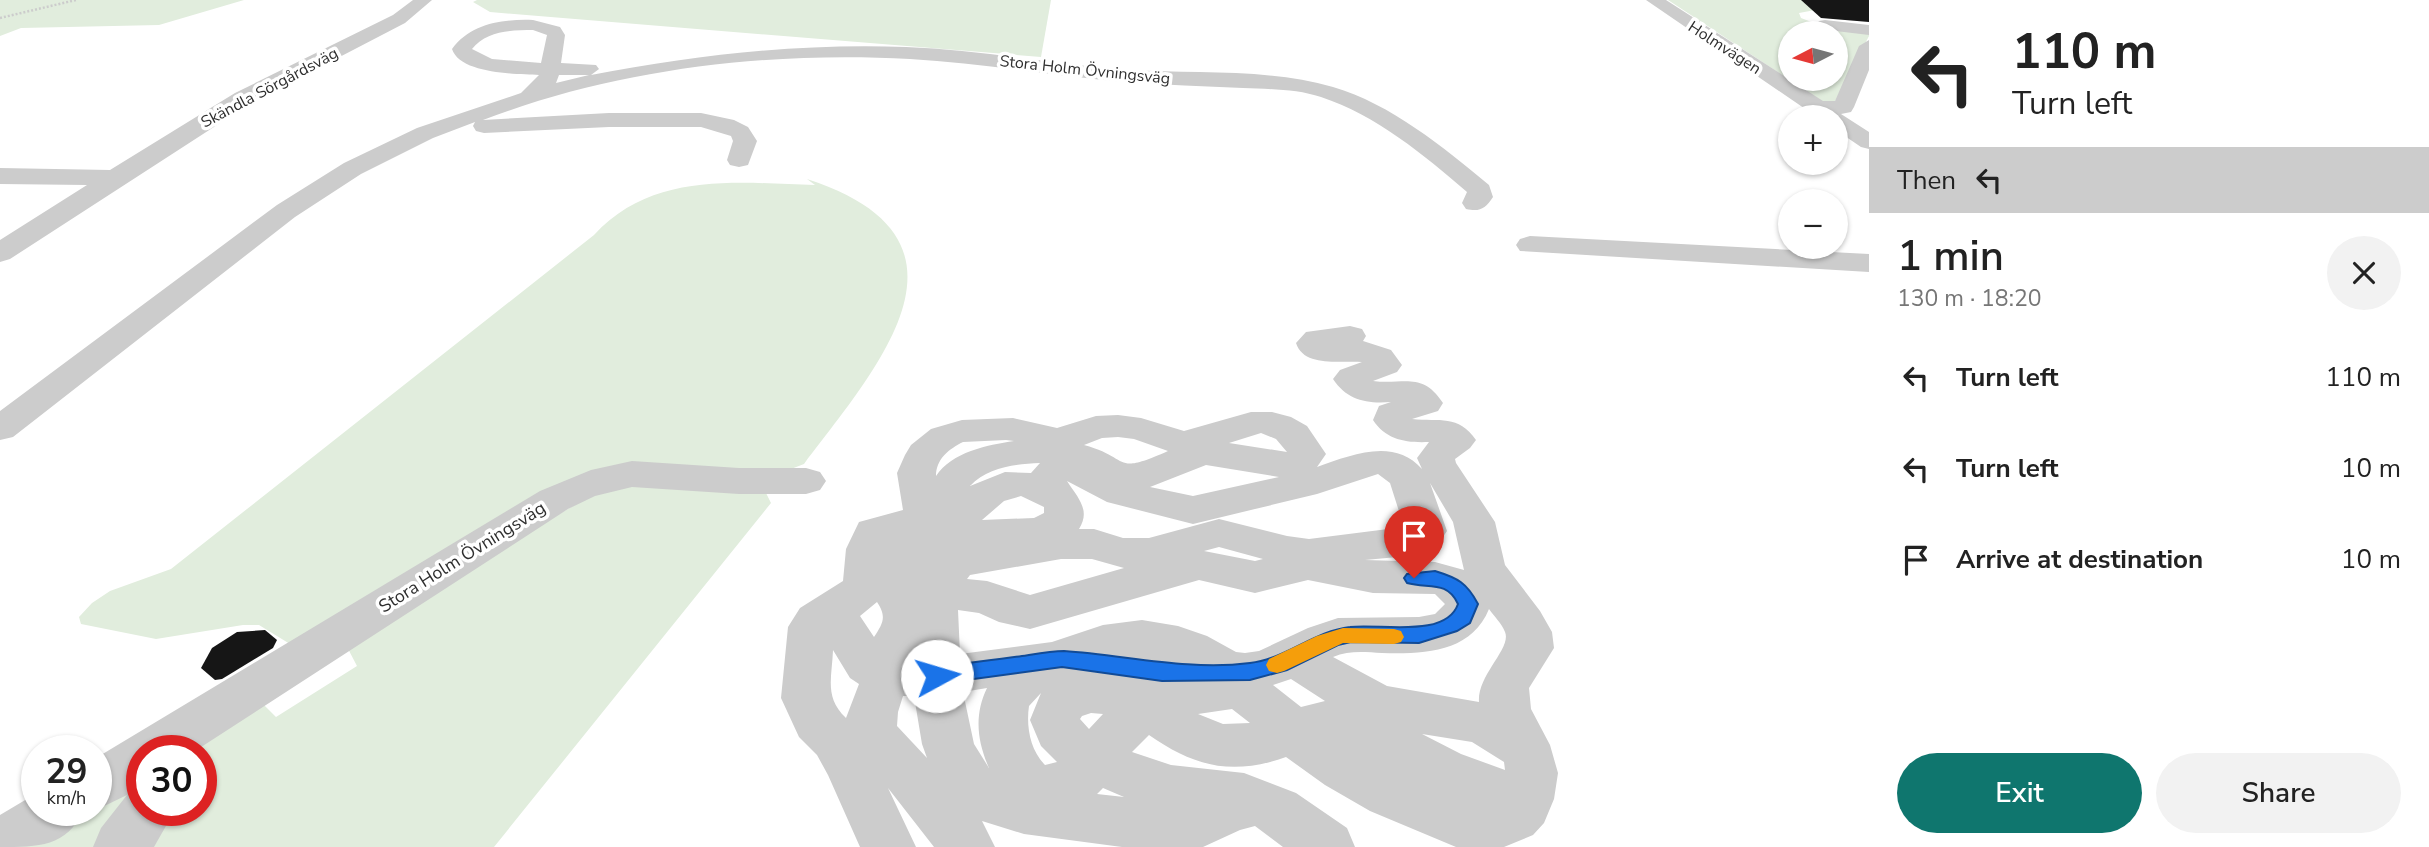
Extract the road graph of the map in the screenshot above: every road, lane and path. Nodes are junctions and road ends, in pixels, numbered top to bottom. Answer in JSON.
{"nodes":[{"id":1,"x":76,"y":0,"type":"edge"},
{"id":2,"x":424,"y":0,"type":"edge"},
{"id":3,"x":1654,"y":0,"type":"edge"},
{"id":4,"x":0,"y":18,"type":"edge"},
{"id":5,"x":1848,"y":28,"type":"edge"},
{"id":6,"x":1869,"y":30,"type":"edge"},
{"id":7,"x":1869,"y":46,"type":"edge"},
{"id":8,"x":646,"y":70,"type":"junction"},
{"id":9,"x":529,"y":97,"type":"junction"},
{"id":10,"x":1813,"y":105,"type":"edge"},
{"id":11,"x":1844,"y":105,"type":"edge"},
{"id":12,"x":1848,"y":128,"type":"edge"},
{"id":13,"x":434,"y":130,"type":"junction"},
{"id":14,"x":1869,"y":142,"type":"edge"},
{"id":15,"x":739,"y":160,"type":"dead end"},
{"id":16,"x":0,"y":176,"type":"edge"},
{"id":17,"x":115,"y":178,"type":"junction"},
{"id":18,"x":1475,"y":203,"type":"dead end"},
{"id":19,"x":1530,"y":245,"type":"dead end"},
{"id":20,"x":0,"y":253,"type":"edge"},
{"id":21,"x":1869,"y":263,"type":"edge"},
{"id":22,"x":1350,"y":336,"type":"dead end"},
{"id":23,"x":0,"y":429,"type":"edge"},
{"id":24,"x":806,"y":481,"type":"dead end"},
{"id":25,"x":937,"y":557,"type":"junction"},
{"id":26,"x":862,"y":595,"type":"junction"},
{"id":27,"x":1294,"y":656,"type":"junction"},
{"id":28,"x":1062,"y":659,"type":"junction"},
{"id":29,"x":937,"y":676,"type":"junction"},
{"id":30,"x":886,"y":677,"type":"junction"},
{"id":31,"x":182,"y":735,"type":"edge"},
{"id":32,"x":1530,"y":752,"type":"junction"},
{"id":33,"x":1096,"y":759,"type":"junction"},
{"id":34,"x":1256,"y":802,"type":"junction"},
{"id":35,"x":31,"y":826,"type":"edge"},
{"id":36,"x":136,"y":826,"type":"edge"},
{"id":37,"x":0,"y":845,"type":"edge"},
{"id":38,"x":121,"y":847,"type":"edge"},
{"id":39,"x":888,"y":847,"type":"edge"},
{"id":40,"x":967,"y":847,"type":"edge"},
{"id":41,"x":1327,"y":847,"type":"edge"}],
"edges":[{"from":1,"to":4,"type":"path"},
{"from":2,"to":17,"type":"street","name":"Skändla Sörgårdsväg"},
{"from":3,"to":10,"type":"street","name":"Holmvägen"},
{"from":5,"to":6,"type":"street"},
{"from":7,"to":11,"type":"street"},
{"from":8,"to":9,"type":"street","name":"Stora Holm Övningsväg"},
{"from":8,"to":9,"type":"street","name":"Stora Holm Övningsväg"},
{"from":8,"to":18,"type":"street","name":"Stora Holm Övningsväg"},
{"from":9,"to":13,"type":"street","name":"Stora Holm Övningsväg"},
{"from":12,"to":14,"type":"street","name":"Holmvägen"},
{"from":13,"to":15,"type":"street","name":"Stora Holm Övningsväg"},
{"from":13,"to":23,"type":"street","name":"Stora Holm Övningsväg"},
{"from":16,"to":17,"type":"street"},
{"from":17,"to":20,"type":"street","name":"Skändla Sörgårdsväg"},
{"from":19,"to":21,"type":"street"},
{"from":22,"to":32,"type":"street"},
{"from":24,"to":31,"type":"street","name":"Stora Holm Övningsväg"},
{"from":25,"to":26,"type":"street"},
{"from":25,"to":27,"type":"street"},
{"from":25,"to":29,"type":"street"},
{"from":26,"to":26,"type":"street"},
{"from":26,"to":30,"type":"street"},
{"from":26,"to":30,"type":"street"},
{"from":26,"to":39,"type":"street"},
{"from":27,"to":28,"type":"street"},
{"from":27,"to":32,"type":"street"},
{"from":28,"to":29,"type":"street"},
{"from":28,"to":33,"type":"street"},
{"from":29,"to":30,"type":"street"},
{"from":29,"to":34,"type":"street"},
{"from":30,"to":40,"type":"street"},
{"from":32,"to":33,"type":"street"},
{"from":33,"to":34,"type":"street"},
{"from":34,"to":41,"type":"street"},
{"from":35,"to":37,"type":"street"},
{"from":36,"to":38,"type":"street"}]}
